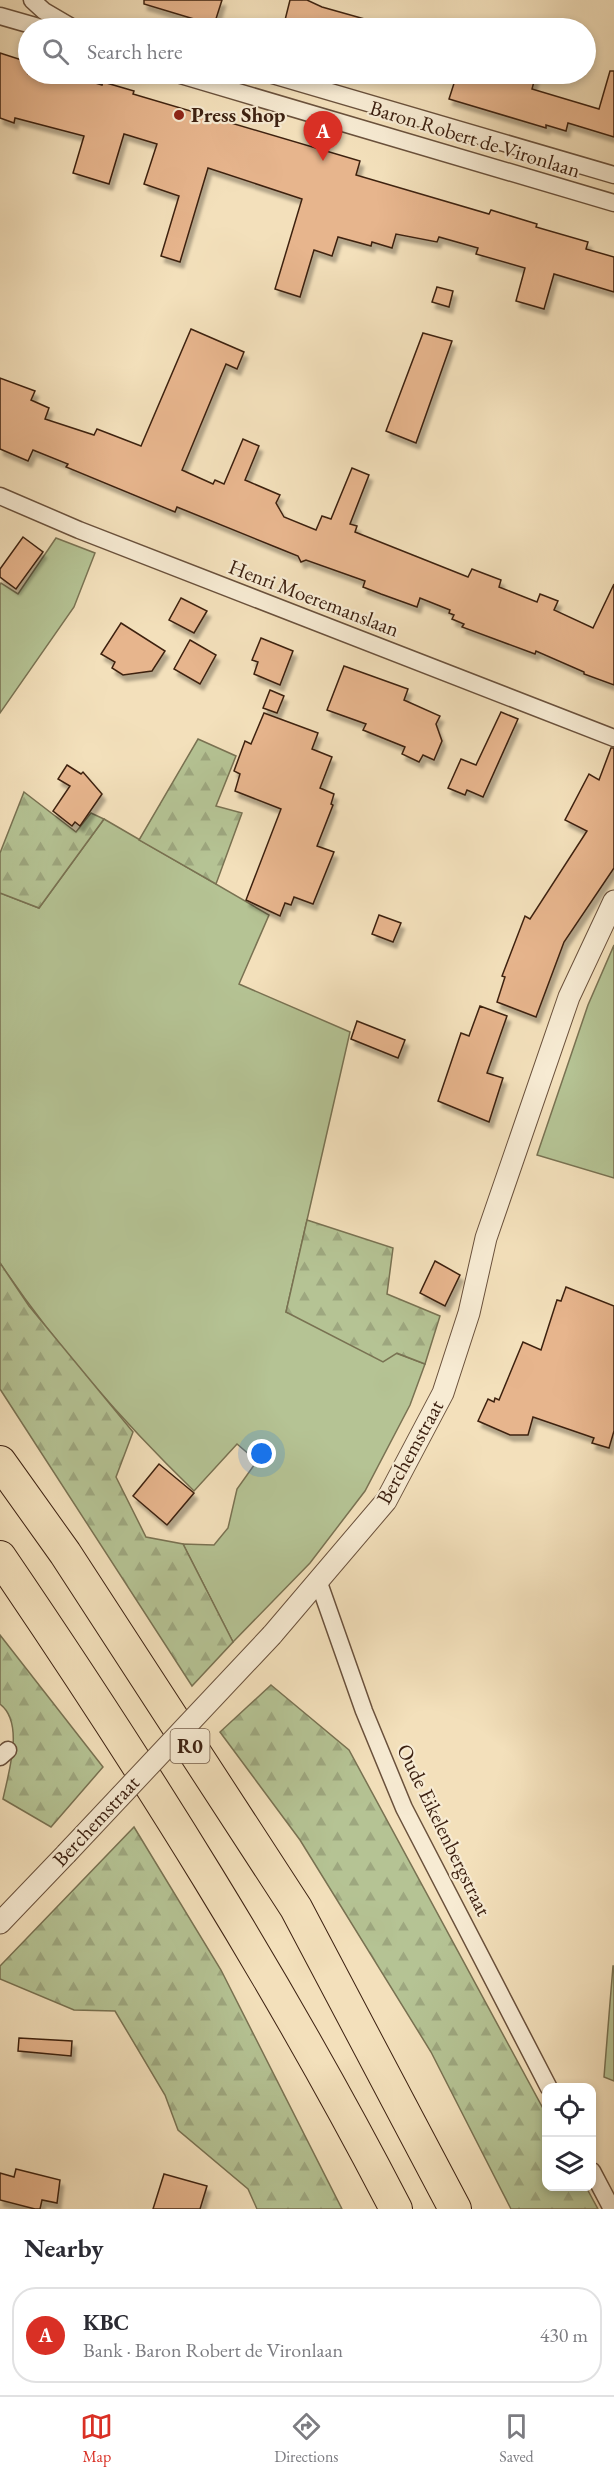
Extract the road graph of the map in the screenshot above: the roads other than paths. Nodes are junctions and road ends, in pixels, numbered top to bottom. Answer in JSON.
{"nodes":[{"id":1,"x":32,"y":0,"type":"edge"},
{"id":2,"x":2,"y":14,"type":"edge"},
{"id":3,"x":56,"y":18,"type":"edge"},
{"id":4,"x":18,"y":20,"type":"edge"},
{"id":5,"x":211,"y":84,"type":"edge"},
{"id":6,"x":303,"y":84,"type":"edge"},
{"id":7,"x":595,"y":170,"type":"junction"},
{"id":8,"x":614,"y":175,"type":"edge"},
{"id":9,"x":587,"y":196,"type":"junction"},
{"id":10,"x":614,"y":203,"type":"edge"},
{"id":11,"x":0,"y":496,"type":"edge"},
{"id":12,"x":614,"y":738,"type":"edge"},
{"id":13,"x":614,"y":901,"type":"edge"},
{"id":14,"x":0,"y":1462,"type":"edge"},
{"id":15,"x":0,"y":1557,"type":"edge"},
{"id":16,"x":319,"y":1583,"type":"junction"},
{"id":17,"x":0,"y":1923,"type":"edge"},
{"id":18,"x":546,"y":2083,"type":"edge"},
{"id":19,"x":596,"y":2180,"type":"edge"},
{"id":20,"x":396,"y":2209,"type":"edge"},
{"id":21,"x":455,"y":2209,"type":"edge"},
{"id":22,"x":612,"y":2209,"type":"edge"}],
"edges":[{"from":1,"to":3,"type":"street"},
{"from":2,"to":4,"type":"street"},
{"from":5,"to":9,"type":"street","name":"Baron Robert de Vironlaan"},
{"from":6,"to":7,"type":"street","name":"Baron Robert de Vironlaan"},
{"from":7,"to":8,"type":"street","name":"Baron Robert de Vironlaan"},
{"from":7,"to":9,"type":"street","name":"Baron Robert de Vironlaan"},
{"from":9,"to":10,"type":"street","name":"Baron Robert de Vironlaan"},
{"from":11,"to":12,"type":"street","name":"Henri Moeremanslaan"},
{"from":13,"to":16,"type":"street","name":"Berchemstraat"},
{"from":14,"to":21,"type":"highway","number":"R0"},
{"from":15,"to":20,"type":"highway","number":"R0"},
{"from":16,"to":17,"type":"street","name":"Berchemstraat","bridge":true},
{"from":16,"to":18,"type":"street","name":"Oude Eikelenbergstraat"},
{"from":19,"to":22,"type":"street"}]}
